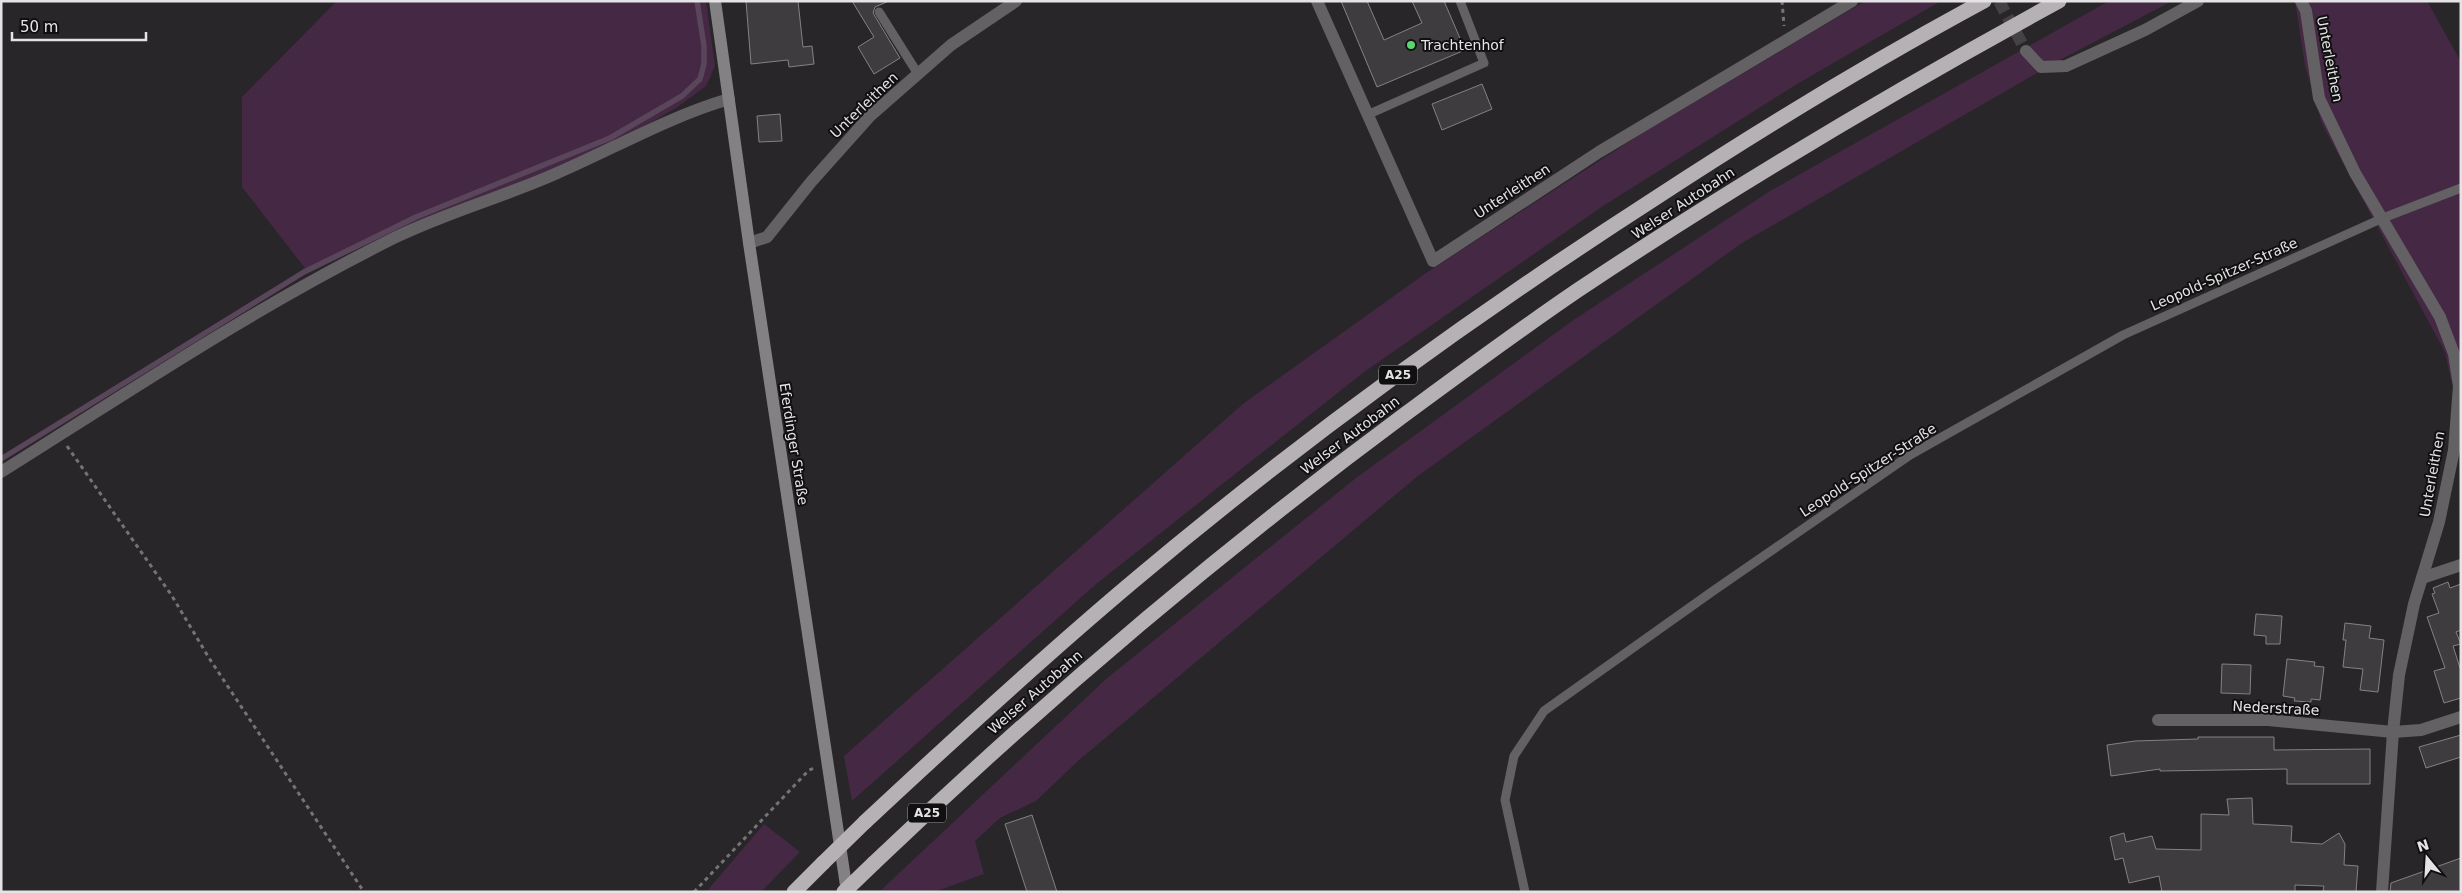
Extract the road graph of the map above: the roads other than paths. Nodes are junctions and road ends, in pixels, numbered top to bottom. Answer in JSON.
{"nodes":[{"id":1,"x":715,"y":1,"type":"edge"},
{"id":2,"x":1016,"y":1,"type":"edge"},
{"id":3,"x":1317,"y":1,"type":"edge"},
{"id":4,"x":1460,"y":1,"type":"edge"},
{"id":5,"x":1852,"y":1,"type":"edge"},
{"id":6,"x":1984,"y":1,"type":"edge"},
{"id":7,"x":2059,"y":1,"type":"edge"},
{"id":8,"x":2198,"y":1,"type":"edge"},
{"id":9,"x":2302,"y":1,"type":"edge"},
{"id":10,"x":879,"y":12,"type":"dead end"},
{"id":11,"x":2026,"y":51,"type":"tunnel mouth"},
{"id":12,"x":918,"y":74,"type":"junction"},
{"id":13,"x":729,"y":98,"type":"junction"},
{"id":14,"x":1367,"y":115,"type":"junction"},
{"id":15,"x":2461,"y":188,"type":"edge"},
{"id":16,"x":2383,"y":218,"type":"junction"},
{"id":17,"x":749,"y":243,"type":"junction"},
{"id":18,"x":1,"y":472,"type":"edge"},
{"id":19,"x":2461,"y":565,"type":"edge"},
{"id":20,"x":2422,"y":578,"type":"junction"},
{"id":21,"x":2461,"y":717,"type":"edge"},
{"id":22,"x":2158,"y":720,"type":"dead end"},
{"id":23,"x":2393,"y":732,"type":"junction"},
{"id":24,"x":794,"y":892,"type":"edge"},
{"id":25,"x":845,"y":892,"type":"edge"},
{"id":26,"x":1525,"y":892,"type":"edge"},
{"id":27,"x":2382,"y":892,"type":"edge"}],
"edges":[{"from":1,"to":13,"type":"main road","name":"Eferdinger Straße"},
{"from":2,"to":12,"type":"street","name":"Unterleithen"},
{"from":3,"to":14,"type":"street","name":"Unterleithen"},
{"from":4,"to":14,"type":"lane"},
{"from":5,"to":14,"type":"street","name":"Unterleithen"},
{"from":6,"to":24,"type":"highway","name":"Welser Autobahn","number":"A25","bridge":true},
{"from":7,"to":25,"type":"highway","name":"Welser Autobahn","number":"A25","bridge":true},
{"from":8,"to":11,"type":"street"},
{"from":9,"to":16,"type":"street","name":"Unterleithen"},
{"from":10,"to":12,"type":"lane"},
{"from":12,"to":17,"type":"street","name":"Unterleithen"},
{"from":13,"to":17,"type":"main road","name":"Eferdinger Straße"},
{"from":13,"to":18,"type":"street"},
{"from":15,"to":16,"type":"lane","name":"Leopold-Spitzer-Straße"},
{"from":16,"to":20,"type":"street","name":"Unterleithen"},
{"from":16,"to":26,"type":"lane","name":"Leopold-Spitzer-Straße"},
{"from":17,"to":25,"type":"main road","name":"Eferdinger Straße"},
{"from":19,"to":20,"type":"street"},
{"from":20,"to":23,"type":"street","name":"Unterleithen"},
{"from":21,"to":23,"type":"street","name":"Nederstraße"},
{"from":22,"to":23,"type":"street","name":"Nederstraße"},
{"from":23,"to":27,"type":"street","name":"Unterleithen"}]}
